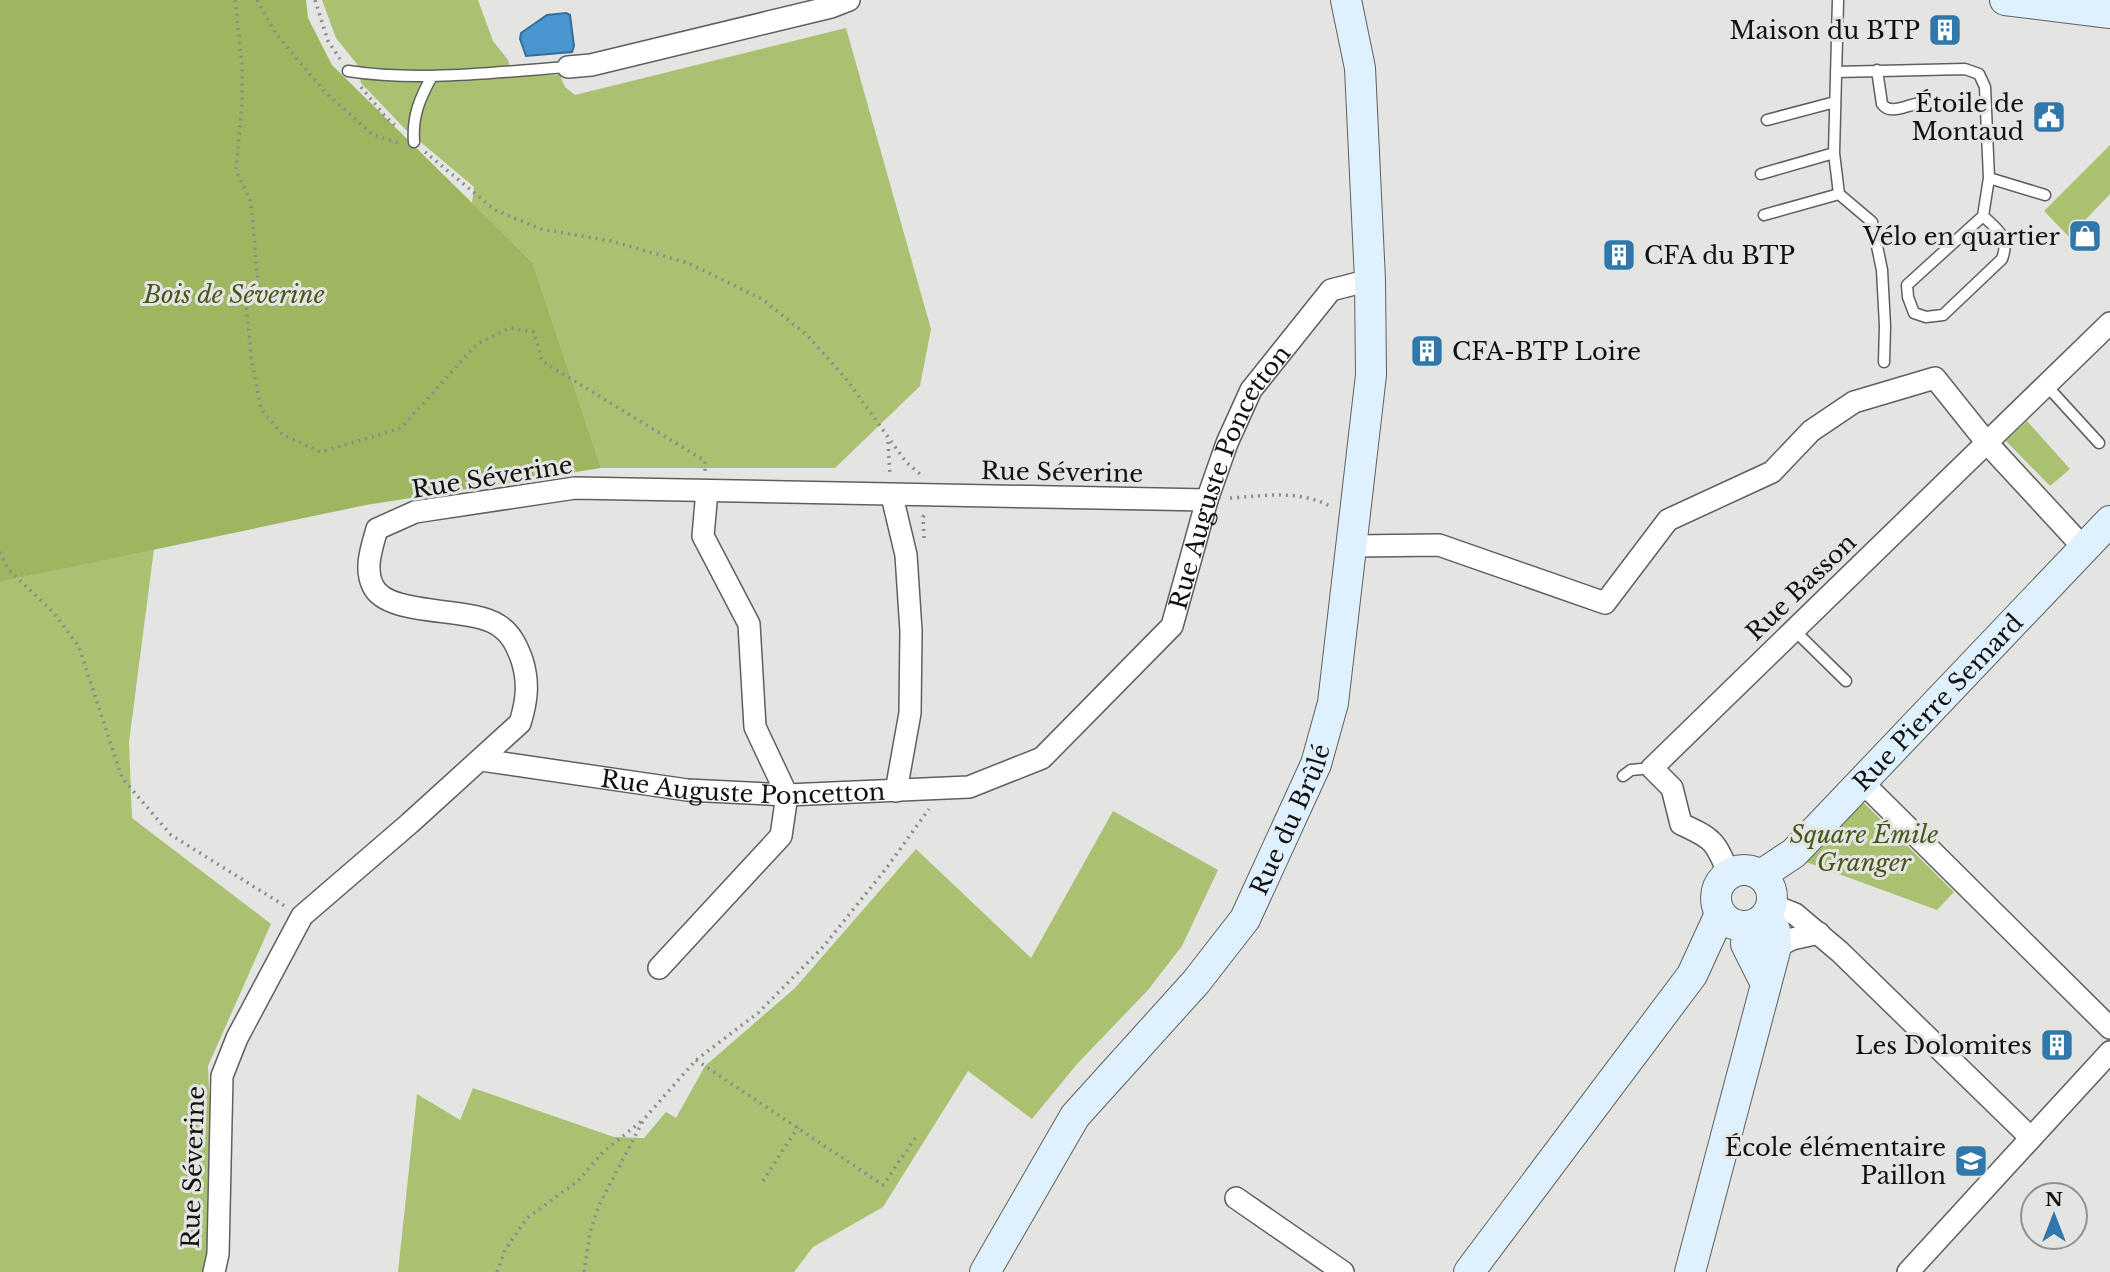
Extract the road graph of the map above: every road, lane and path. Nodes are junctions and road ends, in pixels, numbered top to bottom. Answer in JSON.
{"nodes":[{"id":1,"x":235,"y":0,"type":"edge"},
{"id":2,"x":257,"y":0,"type":"edge"},
{"id":3,"x":315,"y":0,"type":"edge"},
{"id":4,"x":849,"y":0,"type":"edge"},
{"id":5,"x":1346,"y":0,"type":"edge"},
{"id":6,"x":1838,"y":0,"type":"edge"},
{"id":7,"x":2005,"y":0,"type":"edge"},
{"id":8,"x":2110,"y":13,"type":"edge"},
{"id":9,"x":568,"y":67,"type":"joint"},
{"id":10,"x":1877,"y":70,"type":"junction"},
{"id":11,"x":348,"y":71,"type":"junction"},
{"id":12,"x":1836,"y":72,"type":"junction"},
{"id":13,"x":432,"y":76,"type":"junction"},
{"id":14,"x":1835,"y":102,"type":"junction"},
{"id":15,"x":1916,"y":104,"type":"dead end"},
{"id":16,"x":1768,"y":120,"type":"dead end"},
{"id":17,"x":411,"y":146,"type":"junction"},
{"id":18,"x":426,"y":153,"type":"junction"},
{"id":19,"x":1834,"y":153,"type":"junction"},
{"id":20,"x":1761,"y":174,"type":"dead end"},
{"id":21,"x":1989,"y":178,"type":"junction"},
{"id":22,"x":1839,"y":194,"type":"junction"},
{"id":23,"x":2045,"y":195,"type":"dead end"},
{"id":24,"x":1764,"y":215,"type":"dead end"},
{"id":25,"x":1983,"y":216,"type":"junction"},
{"id":26,"x":1370,"y":280,"type":"junction"},
{"id":27,"x":2110,"y":323,"type":"edge"},
{"id":28,"x":1884,"y":362,"type":"dead end"},
{"id":29,"x":2046,"y":385,"type":"junction"},
{"id":30,"x":888,"y":440,"type":"junction"},
{"id":31,"x":1987,"y":443,"type":"junction"},
{"id":32,"x":2099,"y":443,"type":"dead end"},
{"id":33,"x":707,"y":491,"type":"junction"},
{"id":34,"x":892,"y":496,"type":"junction"},
{"id":35,"x":933,"y":496,"type":"junction"},
{"id":36,"x":1313,"y":498,"type":"dead end"},
{"id":37,"x":1217,"y":499,"type":"junction"},
{"id":38,"x":2110,"y":521,"type":"edge"},
{"id":39,"x":1352,"y":547,"type":"junction"},
{"id":40,"x":2084,"y":548,"type":"junction"},
{"id":41,"x":0,"y":552,"type":"edge"},
{"id":42,"x":1794,"y":630,"type":"junction"},
{"id":43,"x":1846,"y":681,"type":"dead end"},
{"id":44,"x":481,"y":760,"type":"junction"},
{"id":45,"x":1653,"y":768,"type":"junction"},
{"id":46,"x":1623,"y":776,"type":"dead end"},
{"id":47,"x":1862,"y":782,"type":"junction"},
{"id":48,"x":928,"y":789,"type":"junction"},
{"id":49,"x":896,"y":791,"type":"junction"},
{"id":50,"x":787,"y":795,"type":"junction"},
{"id":51,"x":1729,"y":874,"type":"junction"},
{"id":52,"x":1761,"y":875,"type":"junction"},
{"id":53,"x":302,"y":916,"type":"junction"},
{"id":54,"x":1750,"y":917,"type":"junction"},
{"id":55,"x":1819,"y":933,"type":"junction"},
{"id":56,"x":1718,"y":956,"type":"junction"},
{"id":57,"x":1764,"y":962,"type":"junction"},
{"id":58,"x":659,"y":968,"type":"dead end"},
{"id":59,"x":1692,"y":975,"type":"junction"},
{"id":60,"x":2110,"y":1028,"type":"edge"},
{"id":61,"x":2110,"y":1052,"type":"edge"},
{"id":62,"x":696,"y":1060,"type":"junction"},
{"id":63,"x":644,"y":1119,"type":"junction"},
{"id":64,"x":798,"y":1128,"type":"junction"},
{"id":65,"x":916,"y":1137,"type":"dead end"},
{"id":66,"x":2031,"y":1138,"type":"junction"},
{"id":67,"x":763,"y":1181,"type":"dead end"},
{"id":68,"x":1236,"y":1198,"type":"dead end"},
{"id":69,"x":214,"y":1272,"type":"edge"},
{"id":70,"x":497,"y":1272,"type":"edge"},
{"id":71,"x":584,"y":1272,"type":"edge"},
{"id":72,"x":985,"y":1272,"type":"edge"},
{"id":73,"x":1343,"y":1272,"type":"edge"},
{"id":74,"x":1469,"y":1272,"type":"edge"},
{"id":75,"x":1690,"y":1272,"type":"edge"},
{"id":76,"x":1908,"y":1272,"type":"edge"}],
"edges":[{"from":1,"to":33,"type":"path"},
{"from":2,"to":17,"type":"path"},
{"from":3,"to":11,"type":"path"},
{"from":4,"to":9,"type":"street"},
{"from":5,"to":26,"type":"street"},
{"from":6,"to":12,"type":"lane"},
{"from":7,"to":8,"type":"street"},
{"from":9,"to":13,"type":"lane"},
{"from":10,"to":12,"type":"lane"},
{"from":10,"to":15,"type":"lane"},
{"from":10,"to":21,"type":"lane"},
{"from":11,"to":13,"type":"lane"},
{"from":11,"to":17,"type":"path"},
{"from":12,"to":14,"type":"lane"},
{"from":13,"to":17,"type":"lane"},
{"from":14,"to":16,"type":"lane"},
{"from":14,"to":19,"type":"lane"},
{"from":17,"to":18,"type":"path"},
{"from":17,"to":18,"type":"path"},
{"from":18,"to":30,"type":"path"},
{"from":19,"to":20,"type":"lane"},
{"from":19,"to":22,"type":"lane"},
{"from":21,"to":23,"type":"lane"},
{"from":21,"to":25,"type":"lane"},
{"from":22,"to":24,"type":"lane"},
{"from":22,"to":28,"type":"lane"},
{"from":25,"to":25,"type":"lane"},
{"from":26,"to":37,"type":"street","name":"Rue Auguste Poncetton"},
{"from":26,"to":39,"type":"street","name":"Rue du Brûlé"},
{"from":27,"to":29,"type":"street","name":"Rue Basson"},
{"from":29,"to":31,"type":"street","name":"Rue Basson"},
{"from":29,"to":32,"type":"lane"},
{"from":30,"to":34,"type":"path"},
{"from":30,"to":35,"type":"path"},
{"from":31,"to":39,"type":"street"},
{"from":31,"to":40,"type":"street"},
{"from":31,"to":42,"type":"street","name":"Rue Basson"},
{"from":33,"to":34,"type":"street","name":"Rue Séverine"},
{"from":33,"to":44,"type":"street","name":"Rue Séverine"},
{"from":33,"to":50,"type":"street"},
{"from":34,"to":35,"type":"street","name":"Rue Séverine"},
{"from":34,"to":49,"type":"street"},
{"from":35,"to":37,"type":"street","name":"Rue Séverine"},
{"from":36,"to":37,"type":"path"},
{"from":37,"to":48,"type":"street","name":"Rue Auguste Poncetton"},
{"from":38,"to":40,"type":"street","name":"Rue Pierre Semard"},
{"from":39,"to":72,"type":"street","name":"Rue du Brûlé"},
{"from":40,"to":47,"type":"street","name":"Rue Pierre Semard"},
{"from":41,"to":53,"type":"path"},
{"from":42,"to":43,"type":"lane"},
{"from":42,"to":45,"type":"street","name":"Rue Basson"},
{"from":44,"to":50,"type":"street","name":"Rue Auguste Poncetton"},
{"from":44,"to":53,"type":"street","name":"Rue Séverine"},
{"from":45,"to":46,"type":"lane"},
{"from":45,"to":51,"type":"street"},
{"from":47,"to":52,"type":"street","name":"Rue Pierre Semard"},
{"from":47,"to":60,"type":"street"},
{"from":48,"to":49,"type":"street","name":"Rue Auguste Poncetton"},
{"from":48,"to":62,"type":"path"},
{"from":49,"to":50,"type":"street","name":"Rue Auguste Poncetton"},
{"from":50,"to":58,"type":"street"},
{"from":51,"to":52,"type":"street"},
{"from":51,"to":54,"type":"street"},
{"from":52,"to":54,"type":"street"},
{"from":53,"to":69,"type":"street","name":"Rue Séverine"},
{"from":54,"to":55,"type":"street"},
{"from":54,"to":56,"type":"street"},
{"from":54,"to":57,"type":"street"},
{"from":54,"to":59,"type":"street"},
{"from":55,"to":57,"type":"street"},
{"from":55,"to":66,"type":"street"},
{"from":56,"to":57,"type":"street"},
{"from":56,"to":59,"type":"street"},
{"from":57,"to":75,"type":"street"},
{"from":59,"to":74,"type":"street"},
{"from":61,"to":66,"type":"street"},
{"from":62,"to":63,"type":"path"},
{"from":62,"to":64,"type":"path"},
{"from":63,"to":70,"type":"path"},
{"from":63,"to":71,"type":"path"},
{"from":64,"to":65,"type":"path"},
{"from":64,"to":67,"type":"path"},
{"from":66,"to":76,"type":"street"},
{"from":68,"to":73,"type":"street"}]}
